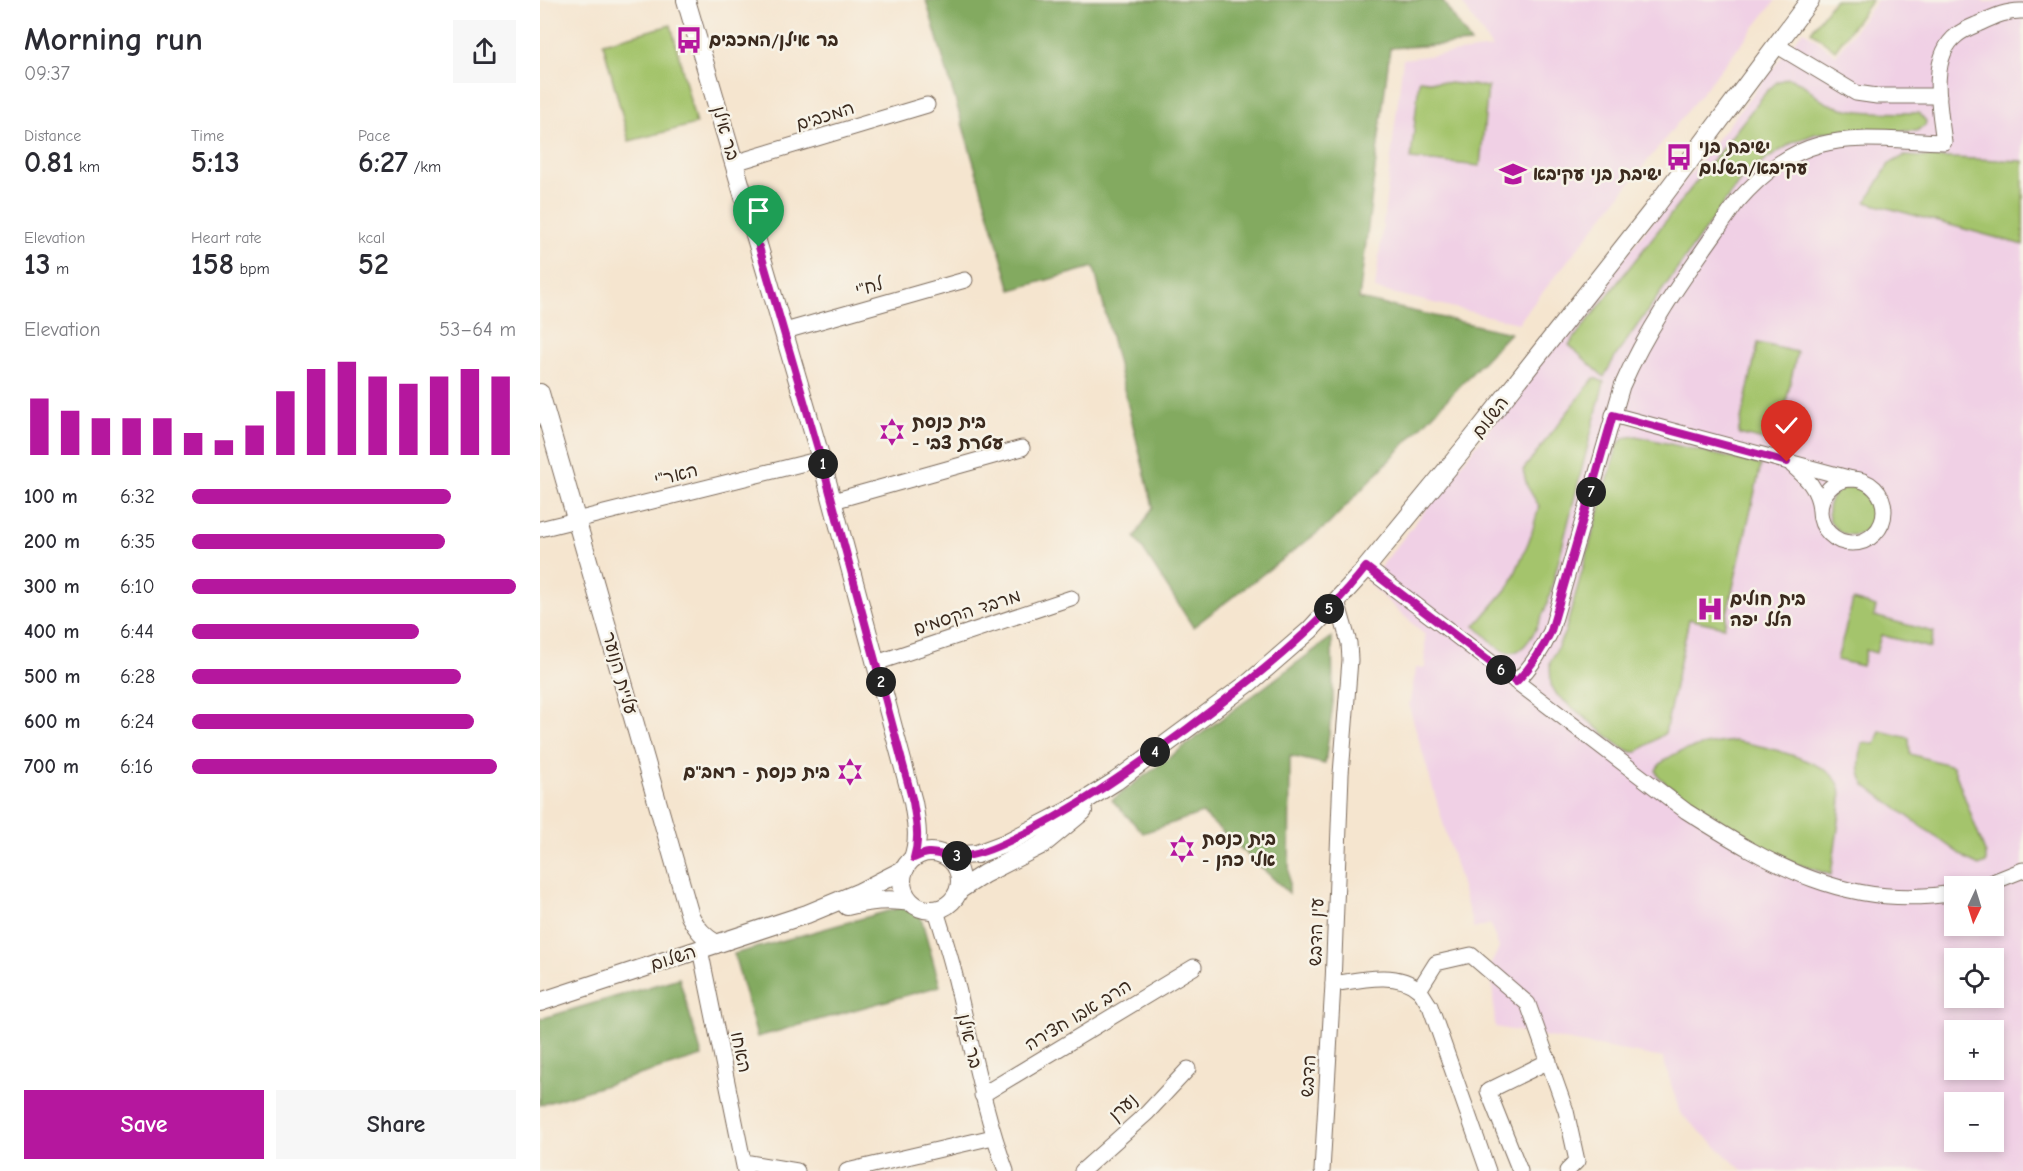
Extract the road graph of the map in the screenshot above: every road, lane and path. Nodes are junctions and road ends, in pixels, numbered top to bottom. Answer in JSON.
{"nodes":[{"id":1,"x":686,"y":0,"type":"edge"},
{"id":2,"x":1810,"y":0,"type":"edge"},
{"id":3,"x":2023,"y":11,"type":"edge"},
{"id":4,"x":1776,"y":45,"type":"junction"},
{"id":5,"x":1939,"y":96,"type":"junction"},
{"id":6,"x":927,"y":105,"type":"dead end"},
{"id":7,"x":734,"y":163,"type":"junction"},
{"id":8,"x":965,"y":280,"type":"dead end"},
{"id":9,"x":785,"y":331,"type":"junction"},
{"id":10,"x":540,"y":393,"type":"edge"},
{"id":11,"x":1613,"y":415,"type":"junction"},
{"id":12,"x":1022,"y":448,"type":"dead end"},
{"id":13,"x":821,"y":459,"type":"junction"},
{"id":14,"x":1787,"y":462,"type":"junction"},
{"id":15,"x":1852,"y":479,"type":"junction"},
{"id":16,"x":833,"y":501,"type":"junction"},
{"id":17,"x":1820,"y":511,"type":"junction"},
{"id":18,"x":576,"y":520,"type":"junction"},
{"id":19,"x":540,"y":529,"type":"edge"},
{"id":20,"x":1366,"y":567,"type":"junction"},
{"id":21,"x":1071,"y":598,"type":"dead end"},
{"id":22,"x":1337,"y":601,"type":"junction"},
{"id":23,"x":876,"y":663,"type":"junction"},
{"id":24,"x":1516,"y":682,"type":"junction"},
{"id":25,"x":1116,"y":781,"type":"junction"},
{"id":26,"x":947,"y":856,"type":"junction"},
{"id":27,"x":909,"y":863,"type":"junction"},
{"id":28,"x":2023,"y":870,"type":"edge"},
{"id":29,"x":2004,"y":878,"type":"edge"},
{"id":30,"x":959,"y":890,"type":"junction"},
{"id":31,"x":1944,"y":895,"type":"edge"},
{"id":32,"x":910,"y":902,"type":"junction"},
{"id":33,"x":936,"y":910,"type":"junction"},
{"id":34,"x":807,"y":914,"type":"junction"},
{"id":35,"x":708,"y":946,"type":"junction"},
{"id":36,"x":1194,"y":967,"type":"dead end"},
{"id":37,"x":1333,"y":984,"type":"junction"},
{"id":38,"x":1419,"y":990,"type":"junction"},
{"id":39,"x":540,"y":1002,"type":"edge"},
{"id":40,"x":1549,"y":1061,"type":"junction"},
{"id":41,"x":1188,"y":1069,"type":"dead end"},
{"id":42,"x":982,"y":1095,"type":"junction"},
{"id":43,"x":993,"y":1137,"type":"junction"},
{"id":44,"x":745,"y":1167,"type":"edge"},
{"id":45,"x":797,"y":1171,"type":"edge"},
{"id":46,"x":847,"y":1171,"type":"edge"},
{"id":47,"x":1006,"y":1171,"type":"edge"},
{"id":48,"x":1082,"y":1171,"type":"edge"},
{"id":49,"x":1322,"y":1171,"type":"edge"},
{"id":50,"x":1488,"y":1171,"type":"edge"},
{"id":51,"x":1520,"y":1171,"type":"edge"},
{"id":52,"x":1567,"y":1171,"type":"edge"}],
"edges":[{"from":1,"to":7,"type":"street","name":"בר אילן"},
{"from":2,"to":4,"type":"street","name":"השלום"},
{"from":3,"to":5,"type":"street"},
{"from":4,"to":5,"type":"street"},
{"from":4,"to":20,"type":"street","name":"השלום"},
{"from":5,"to":11,"type":"street"},
{"from":6,"to":7,"type":"street","name":"המכבים"},
{"from":7,"to":9,"type":"street","name":"בר אילן"},
{"from":8,"to":9,"type":"street","name":"לח\"י"},
{"from":9,"to":13,"type":"street","name":"בר אילן"},
{"from":10,"to":18,"type":"street","name":"עליית הנוער"},
{"from":11,"to":14,"type":"street"},
{"from":11,"to":24,"type":"street"},
{"from":12,"to":16,"type":"street"},
{"from":13,"to":16,"type":"street","name":"בר אילן"},
{"from":13,"to":18,"type":"street","name":"האר\"י"},
{"from":14,"to":15,"type":"street"},
{"from":14,"to":17,"type":"street"},
{"from":15,"to":17,"type":"street"},
{"from":15,"to":17,"type":"street"},
{"from":16,"to":23,"type":"street","name":"בר אילן"},
{"from":18,"to":19,"type":"street","name":"האר\"י"},
{"from":18,"to":35,"type":"street","name":"עליית הנוער"},
{"from":20,"to":22,"type":"street","name":"השלום"},
{"from":20,"to":24,"type":"street"},
{"from":21,"to":23,"type":"street","name":"מרבד הקסמים"},
{"from":22,"to":25,"type":"street","name":"השלום"},
{"from":22,"to":37,"type":"street","name":"עין הדבש"},
{"from":23,"to":27,"type":"street","name":"בר אילן"},
{"from":24,"to":31,"type":"street"},
{"from":25,"to":26,"type":"street","name":"השלום"},
{"from":25,"to":30,"type":"street","name":"השלום"},
{"from":26,"to":27,"type":"street"},
{"from":26,"to":30,"type":"street"},
{"from":27,"to":32,"type":"street"},
{"from":27,"to":34,"type":"street","name":"השלום"},
{"from":28,"to":29,"type":"street"},
{"from":30,"to":33,"type":"street"},
{"from":32,"to":33,"type":"street"},
{"from":32,"to":34,"type":"street","name":"השלום"},
{"from":33,"to":42,"type":"street","name":"בר אילן"},
{"from":34,"to":35,"type":"street","name":"השלום"},
{"from":35,"to":39,"type":"street","name":"השלום"},
{"from":35,"to":44,"type":"street","name":"האחו"},
{"from":36,"to":42,"type":"street","name":"הרב אבו חצירה"},
{"from":37,"to":38,"type":"street","name":"עין הדבש"},
{"from":37,"to":49,"type":"street","name":"הדבש"},
{"from":38,"to":40,"type":"street"},
{"from":38,"to":50,"type":"street"},
{"from":40,"to":51,"type":"street"},
{"from":40,"to":52,"type":"street"},
{"from":41,"to":48,"type":"street","name":"נערן"},
{"from":42,"to":43,"type":"street","name":"בר אילן"},
{"from":43,"to":46,"type":"street"},
{"from":43,"to":47,"type":"street","name":"בר אילן"},
{"from":44,"to":45,"type":"street","name":"האחו"}]}
